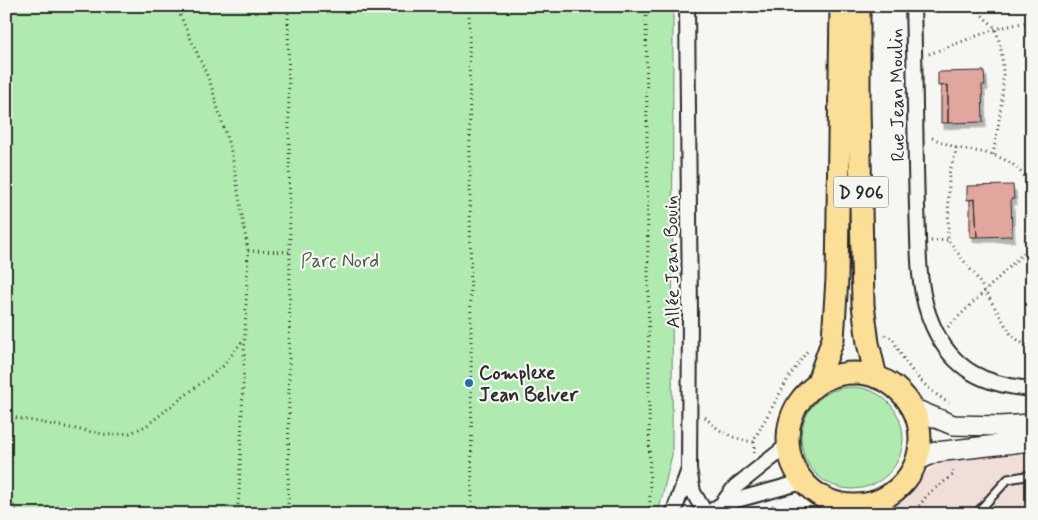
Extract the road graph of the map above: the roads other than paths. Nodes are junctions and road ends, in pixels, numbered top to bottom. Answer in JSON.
{"nodes":[{"id":1,"x":687,"y":6,"type":"edge"},
{"id":2,"x":841,"y":6,"type":"edge"},
{"id":3,"x":860,"y":6,"type":"edge"},
{"id":4,"x":913,"y":6,"type":"edge"},
{"id":5,"x":876,"y":377,"type":"junction"},
{"id":6,"x":817,"y":384,"type":"junction"},
{"id":7,"x":1032,"y":389,"type":"edge"},
{"id":8,"x":912,"y":408,"type":"junction"},
{"id":9,"x":1032,"y":424,"type":"edge"},
{"id":10,"x":1032,"y":442,"type":"edge"},
{"id":11,"x":788,"y":445,"type":"junction"},
{"id":12,"x":916,"y":461,"type":"junction"},
{"id":13,"x":689,"y":469,"type":"junction"},
{"id":14,"x":1032,"y":475,"type":"edge"},
{"id":15,"x":805,"y":484,"type":"junction"},
{"id":16,"x":722,"y":504,"type":"junction"},
{"id":17,"x":879,"y":506,"type":"edge"},
{"id":18,"x":833,"y":507,"type":"edge"},
{"id":19,"x":673,"y":514,"type":"edge"},
{"id":20,"x":706,"y":514,"type":"edge"},
{"id":21,"x":976,"y":514,"type":"edge"}],
"edges":[{"from":1,"to":13,"type":"street","name":"Allée Jean Bouin"},
{"from":2,"to":6,"type":"main road","number":"D 906"},
{"from":3,"to":5,"type":"main road","number":"D 906"},
{"from":4,"to":7,"type":"street","name":"Rue Jean Moulin"},
{"from":5,"to":6,"type":"main road"},
{"from":5,"to":8,"type":"main road"},
{"from":6,"to":11,"type":"main road"},
{"from":8,"to":9,"type":"main road"},
{"from":8,"to":12,"type":"main road"},
{"from":10,"to":12,"type":"main road"},
{"from":11,"to":15,"type":"main road"},
{"from":11,"to":16,"type":"street"},
{"from":12,"to":17,"type":"main road"},
{"from":13,"to":19,"type":"street"},
{"from":13,"to":20,"type":"street","name":"Allée Jean Bouin"},
{"from":14,"to":21,"type":"lane"},
{"from":15,"to":16,"type":"street"},
{"from":15,"to":18,"type":"main road"},
{"from":16,"to":20,"type":"street"},
{"from":17,"to":18,"type":"main road"}]}
